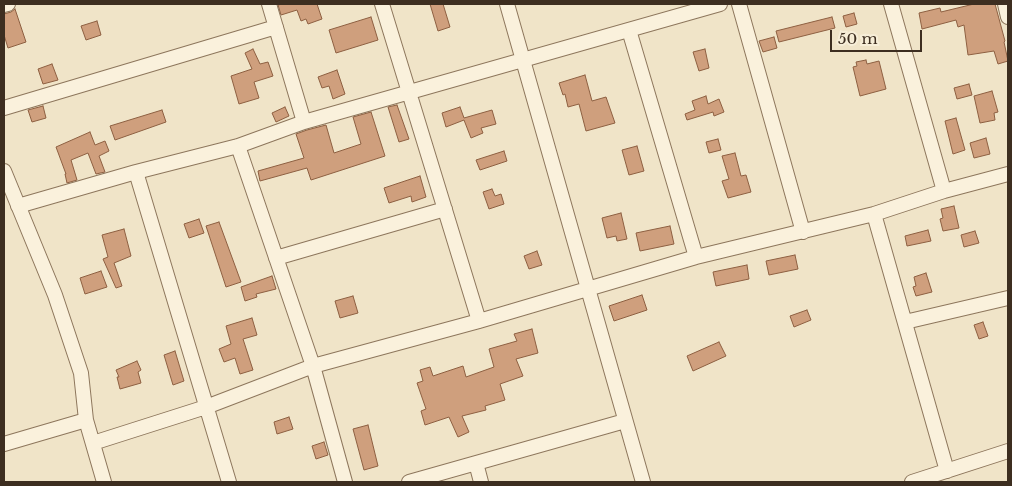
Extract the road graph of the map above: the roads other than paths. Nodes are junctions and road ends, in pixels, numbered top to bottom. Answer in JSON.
{"nodes":[{"id":1,"x":8,"y":4,"type":"edge"},
{"id":2,"x":269,"y":4,"type":"edge"},
{"id":3,"x":382,"y":4,"type":"edge"},
{"id":4,"x":508,"y":4,"type":"edge"},
{"id":5,"x":720,"y":4,"type":"edge"},
{"id":6,"x":740,"y":4,"type":"edge"},
{"id":7,"x":891,"y":4,"type":"edge"},
{"id":8,"x":1005,"y":4,"type":"edge"},
{"id":9,"x":4,"y":5,"type":"edge"},
{"id":10,"x":1008,"y":16,"type":"edge"},
{"id":11,"x":276,"y":27,"type":"junction"},
{"id":12,"x":629,"y":30,"type":"junction"},
{"id":13,"x":523,"y":59,"type":"junction"},
{"id":14,"x":409,"y":92,"type":"junction"},
{"id":15,"x":4,"y":108,"type":"edge"},
{"id":16,"x":304,"y":122,"type":"junction"},
{"id":17,"x":238,"y":146,"type":"junction"},
{"id":18,"x":4,"y":171,"type":"edge"},
{"id":19,"x":136,"y":172,"type":"junction"},
{"id":20,"x":1008,"y":174,"type":"edge"},
{"id":21,"x":944,"y":191,"type":"junction"},
{"id":22,"x":18,"y":206,"type":"junction"},
{"id":23,"x":445,"y":209,"type":"junction"},
{"id":24,"x":874,"y":214,"type":"junction"},
{"id":25,"x":803,"y":232,"type":"junction"},
{"id":26,"x":696,"y":257,"type":"junction"},
{"id":27,"x":276,"y":258,"type":"junction"},
{"id":28,"x":588,"y":288,"type":"junction"},
{"id":29,"x":1008,"y":298,"type":"edge"},
{"id":30,"x":479,"y":321,"type":"junction"},
{"id":31,"x":905,"y":322,"type":"junction"},
{"id":32,"x":313,"y":366,"type":"junction"},
{"id":33,"x":206,"y":407,"type":"junction"},
{"id":34,"x":86,"y":420,"type":"junction"},
{"id":35,"x":626,"y":421,"type":"junction"},
{"id":36,"x":92,"y":443,"type":"junction"},
{"id":37,"x":4,"y":444,"type":"edge"},
{"id":38,"x":1008,"y":451,"type":"edge"},
{"id":39,"x":476,"y":463,"type":"junction"},
{"id":40,"x":947,"y":471,"type":"junction"},
{"id":41,"x":104,"y":482,"type":"edge"},
{"id":42,"x":229,"y":482,"type":"edge"},
{"id":43,"x":345,"y":482,"type":"edge"},
{"id":44,"x":409,"y":482,"type":"edge"},
{"id":45,"x":481,"y":482,"type":"edge"},
{"id":46,"x":643,"y":482,"type":"edge"},
{"id":47,"x":912,"y":482,"type":"edge"}],
"edges":[{"from":1,"to":9,"type":"street"},
{"from":2,"to":11,"type":"street"},
{"from":3,"to":14,"type":"street"},
{"from":4,"to":13,"type":"street"},
{"from":5,"to":12,"type":"street"},
{"from":6,"to":25,"type":"street"},
{"from":7,"to":21,"type":"street"},
{"from":8,"to":10,"type":"street"},
{"from":11,"to":15,"type":"street"},
{"from":11,"to":16,"type":"street"},
{"from":12,"to":13,"type":"street"},
{"from":12,"to":26,"type":"street"},
{"from":13,"to":14,"type":"street"},
{"from":13,"to":28,"type":"street"},
{"from":14,"to":16,"type":"street"},
{"from":14,"to":23,"type":"street"},
{"from":16,"to":17,"type":"street"},
{"from":17,"to":19,"type":"street"},
{"from":17,"to":27,"type":"street"},
{"from":18,"to":22,"type":"street"},
{"from":19,"to":22,"type":"street"},
{"from":19,"to":33,"type":"street"},
{"from":20,"to":21,"type":"street"},
{"from":21,"to":24,"type":"street"},
{"from":22,"to":34,"type":"street"},
{"from":23,"to":27,"type":"street"},
{"from":23,"to":30,"type":"street"},
{"from":24,"to":25,"type":"street"},
{"from":24,"to":31,"type":"street"},
{"from":25,"to":26,"type":"street"},
{"from":26,"to":28,"type":"street"},
{"from":27,"to":32,"type":"street"},
{"from":28,"to":30,"type":"street"},
{"from":28,"to":35,"type":"street"},
{"from":29,"to":31,"type":"street"},
{"from":30,"to":32,"type":"street"},
{"from":31,"to":40,"type":"street"},
{"from":32,"to":33,"type":"street"},
{"from":32,"to":43,"type":"street"},
{"from":33,"to":36,"type":"street"},
{"from":33,"to":42,"type":"street"},
{"from":34,"to":36,"type":"street"},
{"from":34,"to":37,"type":"street"},
{"from":35,"to":39,"type":"street"},
{"from":35,"to":46,"type":"street"},
{"from":36,"to":41,"type":"street"},
{"from":38,"to":40,"type":"street"},
{"from":39,"to":44,"type":"street"},
{"from":39,"to":45,"type":"street"},
{"from":40,"to":47,"type":"street"}]}
